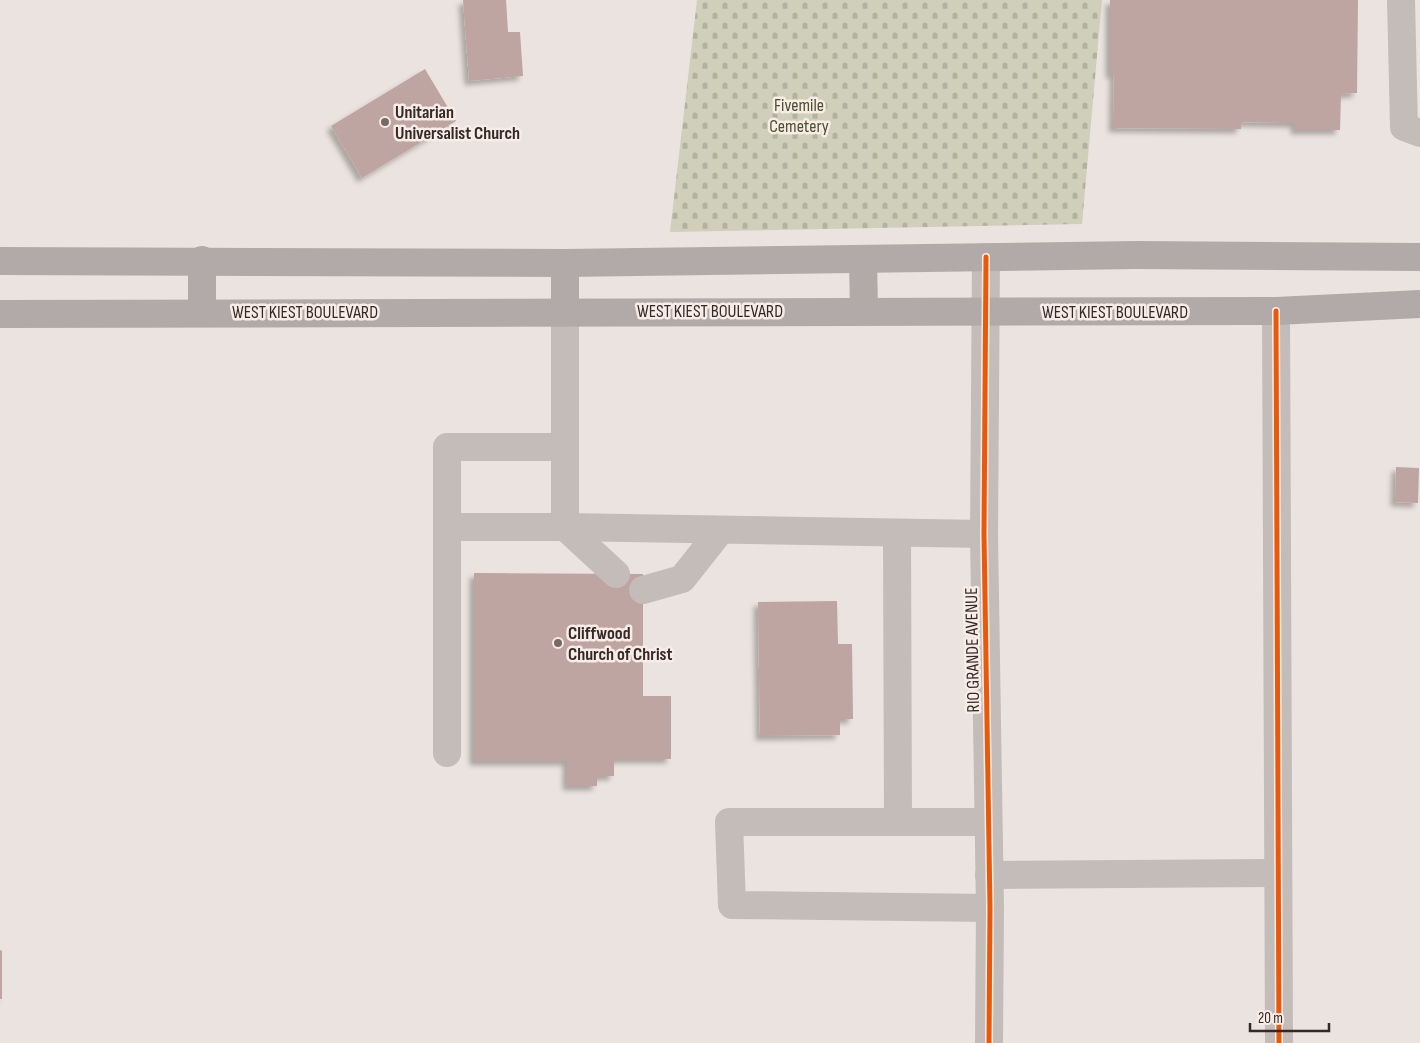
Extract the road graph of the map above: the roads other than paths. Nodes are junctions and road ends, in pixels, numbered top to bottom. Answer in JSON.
{"nodes":[{"id":1,"x":1401,"y":0,"type":"edge"},
{"id":2,"x":1411,"y":58,"type":"edge"},
{"id":3,"x":1420,"y":133,"type":"edge"},
{"id":4,"x":1420,"y":256,"type":"edge"},
{"id":5,"x":986,"y":257,"type":"junction"},
{"id":6,"x":863,"y":259,"type":"junction"},
{"id":7,"x":202,"y":260,"type":"junction"},
{"id":8,"x":0,"y":261,"type":"edge"},
{"id":9,"x":565,"y":263,"type":"junction"},
{"id":10,"x":1420,"y":304,"type":"edge"},
{"id":11,"x":565,"y":311,"type":"junction"},
{"id":12,"x":864,"y":311,"type":"junction"},
{"id":13,"x":1276,"y":311,"type":"junction"},
{"id":14,"x":202,"y":312,"type":"junction"},
{"id":15,"x":986,"y":313,"type":"junction"},
{"id":16,"x":0,"y":314,"type":"edge"},
{"id":17,"x":564,"y":446,"type":"junction"},
{"id":18,"x":447,"y":527,"type":"junction"},
{"id":19,"x":565,"y":527,"type":"junction"},
{"id":20,"x":720,"y":531,"type":"junction"},
{"id":21,"x":897,"y":533,"type":"junction"},
{"id":22,"x":984,"y":534,"type":"junction"},
{"id":23,"x":616,"y":574,"type":"dead end"},
{"id":24,"x":642,"y":590,"type":"dead end"},
{"id":25,"x":447,"y":753,"type":"dead end"},
{"id":26,"x":898,"y":822,"type":"junction"},
{"id":27,"x":988,"y":822,"type":"junction"},
{"id":28,"x":1278,"y":873,"type":"junction"},
{"id":29,"x":990,"y":875,"type":"junction"},
{"id":30,"x":990,"y":908,"type":"junction"},
{"id":31,"x":989,"y":1043,"type":"edge"},
{"id":32,"x":1279,"y":1043,"type":"edge"}],
"edges":[{"from":1,"to":2,"type":"street"},
{"from":2,"to":3,"type":"street"},
{"from":4,"to":5,"type":"main road"},
{"from":5,"to":6,"type":"main road"},
{"from":5,"to":15,"type":"street","name":"RIO GRANDE AVENUE"},
{"from":6,"to":9,"type":"main road"},
{"from":6,"to":12,"type":"main road"},
{"from":7,"to":8,"type":"main road"},
{"from":7,"to":9,"type":"main road"},
{"from":7,"to":14,"type":"main road"},
{"from":9,"to":11,"type":"main road"},
{"from":10,"to":13,"type":"main road","name":"WEST KIEST BOULEVARD"},
{"from":11,"to":12,"type":"main road","name":"WEST KIEST BOULEVARD"},
{"from":11,"to":14,"type":"main road","name":"WEST KIEST BOULEVARD"},
{"from":11,"to":17,"type":"street"},
{"from":12,"to":15,"type":"main road","name":"WEST KIEST BOULEVARD"},
{"from":13,"to":15,"type":"main road","name":"WEST KIEST BOULEVARD"},
{"from":13,"to":28,"type":"street"},
{"from":14,"to":16,"type":"main road","name":"WEST KIEST BOULEVARD"},
{"from":15,"to":22,"type":"street","name":"RIO GRANDE AVENUE"},
{"from":17,"to":18,"type":"street"},
{"from":17,"to":19,"type":"street"},
{"from":18,"to":19,"type":"street"},
{"from":18,"to":25,"type":"street"},
{"from":19,"to":20,"type":"street"},
{"from":19,"to":23,"type":"street"},
{"from":20,"to":21,"type":"street"},
{"from":20,"to":24,"type":"street"},
{"from":21,"to":22,"type":"street"},
{"from":21,"to":26,"type":"street"},
{"from":22,"to":27,"type":"street","name":"RIO GRANDE AVENUE"},
{"from":26,"to":27,"type":"street"},
{"from":26,"to":30,"type":"street"},
{"from":27,"to":29,"type":"street","name":"RIO GRANDE AVENUE"},
{"from":28,"to":29,"type":"street"},
{"from":28,"to":32,"type":"street"},
{"from":29,"to":30,"type":"street","name":"RIO GRANDE AVENUE"},
{"from":30,"to":31,"type":"street","name":"RIO GRANDE AVENUE"}]}
